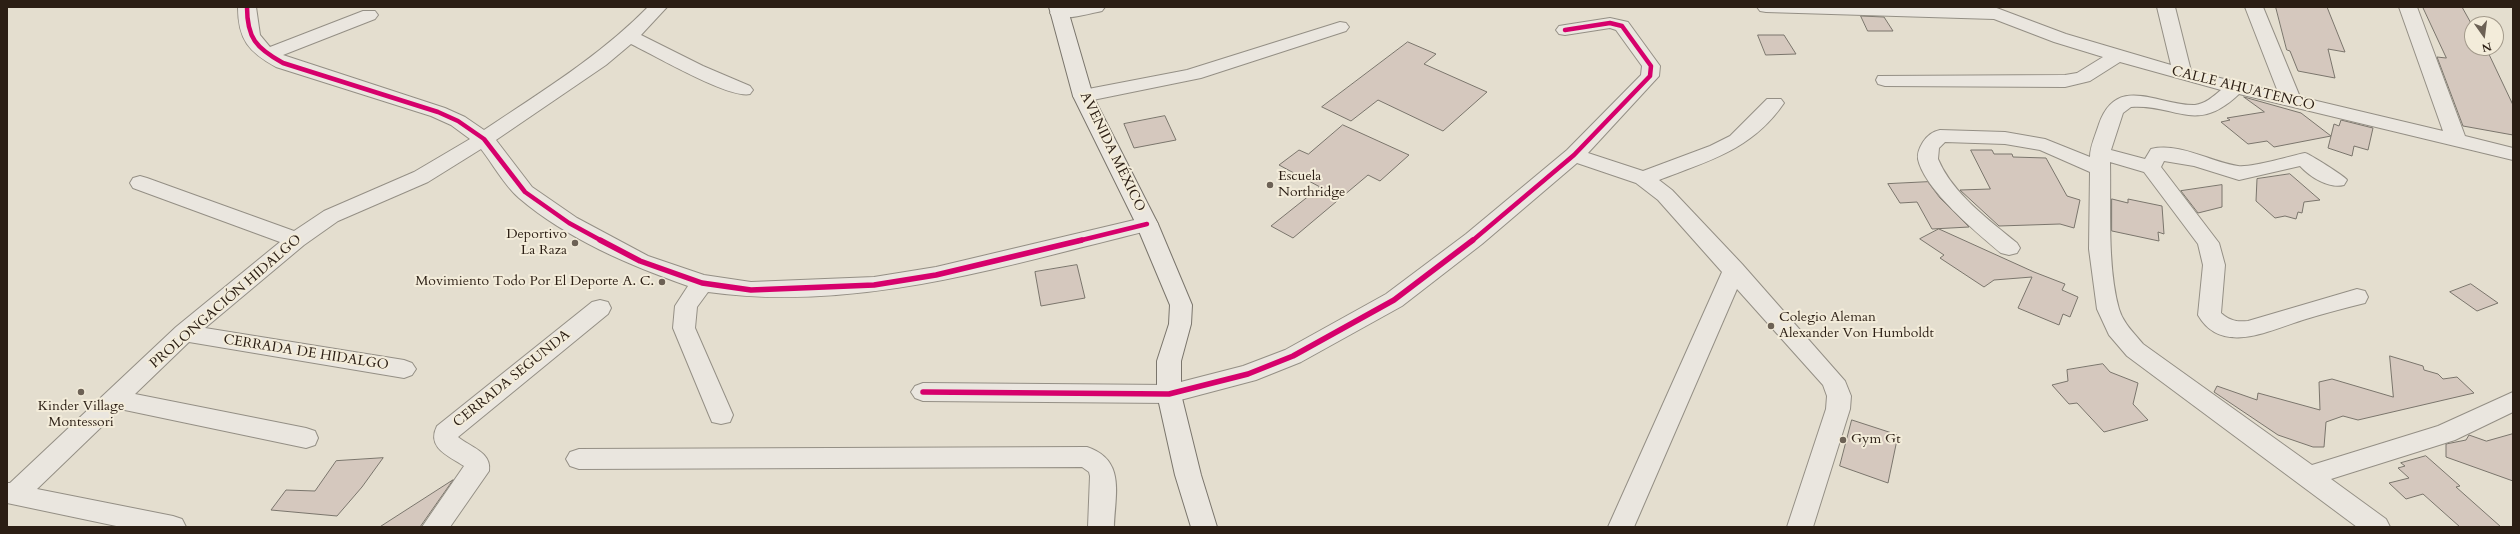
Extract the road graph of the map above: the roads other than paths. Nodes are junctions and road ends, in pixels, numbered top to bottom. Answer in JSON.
{"nodes":[{"id":1,"x":247,"y":7,"type":"edge"},
{"id":2,"x":658,"y":7,"type":"edge"},
{"id":3,"x":1096,"y":7,"type":"edge"},
{"id":4,"x":1766,"y":7,"type":"edge"},
{"id":5,"x":1978,"y":7,"type":"edge"},
{"id":6,"x":2166,"y":7,"type":"edge"},
{"id":7,"x":2254,"y":7,"type":"edge"},
{"id":8,"x":2408,"y":7,"type":"edge"},
{"id":9,"x":1058,"y":10,"type":"edge"},
{"id":10,"x":1997,"y":14,"type":"junction"},
{"id":11,"x":369,"y":15,"type":"dead end"},
{"id":12,"x":1340,"y":27,"type":"dead end"},
{"id":13,"x":1565,"y":30,"type":"dead end"},
{"id":14,"x":630,"y":36,"type":"junction"},
{"id":15,"x":267,"y":55,"type":"junction"},
{"id":16,"x":2117,"y":56,"type":"junction"},
{"id":17,"x":2183,"y":75,"type":"junction"},
{"id":18,"x":1885,"y":80,"type":"dead end"},
{"id":19,"x":2234,"y":88,"type":"junction"},
{"id":20,"x":743,"y":90,"type":"dead end"},
{"id":21,"x":1083,"y":96,"type":"junction"},
{"id":22,"x":2292,"y":102,"type":"junction"},
{"id":23,"x":1774,"y":103,"type":"dead end"},
{"id":24,"x":484,"y":139,"type":"junction"},
{"id":25,"x":2456,"y":139,"type":"junction"},
{"id":26,"x":2513,"y":154,"type":"edge"},
{"id":27,"x":1574,"y":155,"type":"junction"},
{"id":28,"x":2100,"y":161,"type":"junction"},
{"id":29,"x":2151,"y":166,"type":"junction"},
{"id":30,"x":1644,"y":178,"type":"junction"},
{"id":31,"x":2337,"y":180,"type":"dead end"},
{"id":32,"x":140,"y":183,"type":"dead end"},
{"id":33,"x":1147,"y":224,"type":"junction"},
{"id":34,"x":296,"y":240,"type":"junction"},
{"id":35,"x":2009,"y":248,"type":"dead end"},
{"id":36,"x":1734,"y":269,"type":"junction"},
{"id":37,"x":702,"y":283,"type":"junction"},
{"id":38,"x":2357,"y":297,"type":"dead end"},
{"id":39,"x":600,"y":308,"type":"dead end"},
{"id":40,"x":184,"y":333,"type":"junction"},
{"id":41,"x":404,"y":369,"type":"dead end"},
{"id":42,"x":923,"y":392,"type":"dead end"},
{"id":43,"x":1169,"y":394,"type":"junction"},
{"id":44,"x":115,"y":399,"type":"junction"},
{"id":45,"x":2513,"y":401,"type":"edge"},
{"id":46,"x":721,"y":415,"type":"dead end"},
{"id":47,"x":306,"y":438,"type":"dead end"},
{"id":48,"x":579,"y":459,"type":"dead end"},
{"id":49,"x":2307,"y":477,"type":"junction"},
{"id":50,"x":11,"y":494,"type":"edge"},
{"id":51,"x":173,"y":527,"type":"edge"},
{"id":52,"x":435,"y":527,"type":"edge"},
{"id":53,"x":1101,"y":527,"type":"edge"},
{"id":54,"x":1204,"y":527,"type":"edge"},
{"id":55,"x":1621,"y":527,"type":"edge"},
{"id":56,"x":1800,"y":527,"type":"edge"},
{"id":57,"x":2377,"y":527,"type":"edge"}],
"edges":[{"from":1,"to":15,"type":"street"},
{"from":2,"to":14,"type":"street","name":"PROLONGACIÓN HIDALGO"},
{"from":3,"to":9,"type":"street"},
{"from":4,"to":10,"type":"street"},
{"from":5,"to":10,"type":"street","name":"CALLE AHUATENCO"},
{"from":6,"to":17,"type":"street"},
{"from":7,"to":22,"type":"street"},
{"from":8,"to":25,"type":"street"},
{"from":9,"to":21,"type":"street","name":"AVENIDA MÉXICO"},
{"from":10,"to":16,"type":"street","name":"CALLE AHUATENCO"},
{"from":11,"to":15,"type":"street"},
{"from":12,"to":21,"type":"street"},
{"from":13,"to":27,"type":"street"},
{"from":14,"to":20,"type":"street"},
{"from":14,"to":24,"type":"street","name":"PROLONGACIÓN HIDALGO"},
{"from":15,"to":24,"type":"street"},
{"from":16,"to":17,"type":"street","name":"CALLE AHUATENCO"},
{"from":16,"to":18,"type":"street"},
{"from":17,"to":19,"type":"street","name":"CALLE AHUATENCO"},
{"from":19,"to":22,"type":"street","name":"CALLE AHUATENCO"},
{"from":19,"to":28,"type":"street"},
{"from":21,"to":33,"type":"street","name":"AVENIDA MÉXICO"},
{"from":22,"to":25,"type":"street","name":"CALLE AHUATENCO"},
{"from":23,"to":30,"type":"street"},
{"from":24,"to":34,"type":"street","name":"PROLONGACIÓN HIDALGO"},
{"from":24,"to":37,"type":"street"},
{"from":25,"to":26,"type":"street","name":"CALLE AHUATENCO"},
{"from":27,"to":30,"type":"street"},
{"from":27,"to":43,"type":"street"},
{"from":28,"to":29,"type":"street"},
{"from":28,"to":35,"type":"street"},
{"from":28,"to":49,"type":"street"},
{"from":29,"to":31,"type":"street"},
{"from":29,"to":38,"type":"street"},
{"from":30,"to":36,"type":"street"},
{"from":32,"to":34,"type":"street"},
{"from":33,"to":37,"type":"street"},
{"from":33,"to":43,"type":"street","name":"AVENIDA MÉXICO"},
{"from":34,"to":40,"type":"street","name":"PROLONGACIÓN HIDALGO"},
{"from":36,"to":55,"type":"street"},
{"from":36,"to":56,"type":"street"},
{"from":37,"to":46,"type":"street"},
{"from":39,"to":52,"type":"street","name":"CERRADA SEGUNDA"},
{"from":40,"to":41,"type":"street","name":"CERRADA DE HIDALGO"},
{"from":40,"to":44,"type":"street","name":"PROLONGACIÓN HIDALGO"},
{"from":42,"to":43,"type":"street"},
{"from":43,"to":54,"type":"street","name":"AVENIDA MÉXICO"},
{"from":44,"to":47,"type":"street"},
{"from":44,"to":50,"type":"street","name":"PROLONGACIÓN HIDALGO"},
{"from":45,"to":49,"type":"street"},
{"from":48,"to":53,"type":"street"},
{"from":49,"to":57,"type":"street"},
{"from":50,"to":51,"type":"street"}]}
